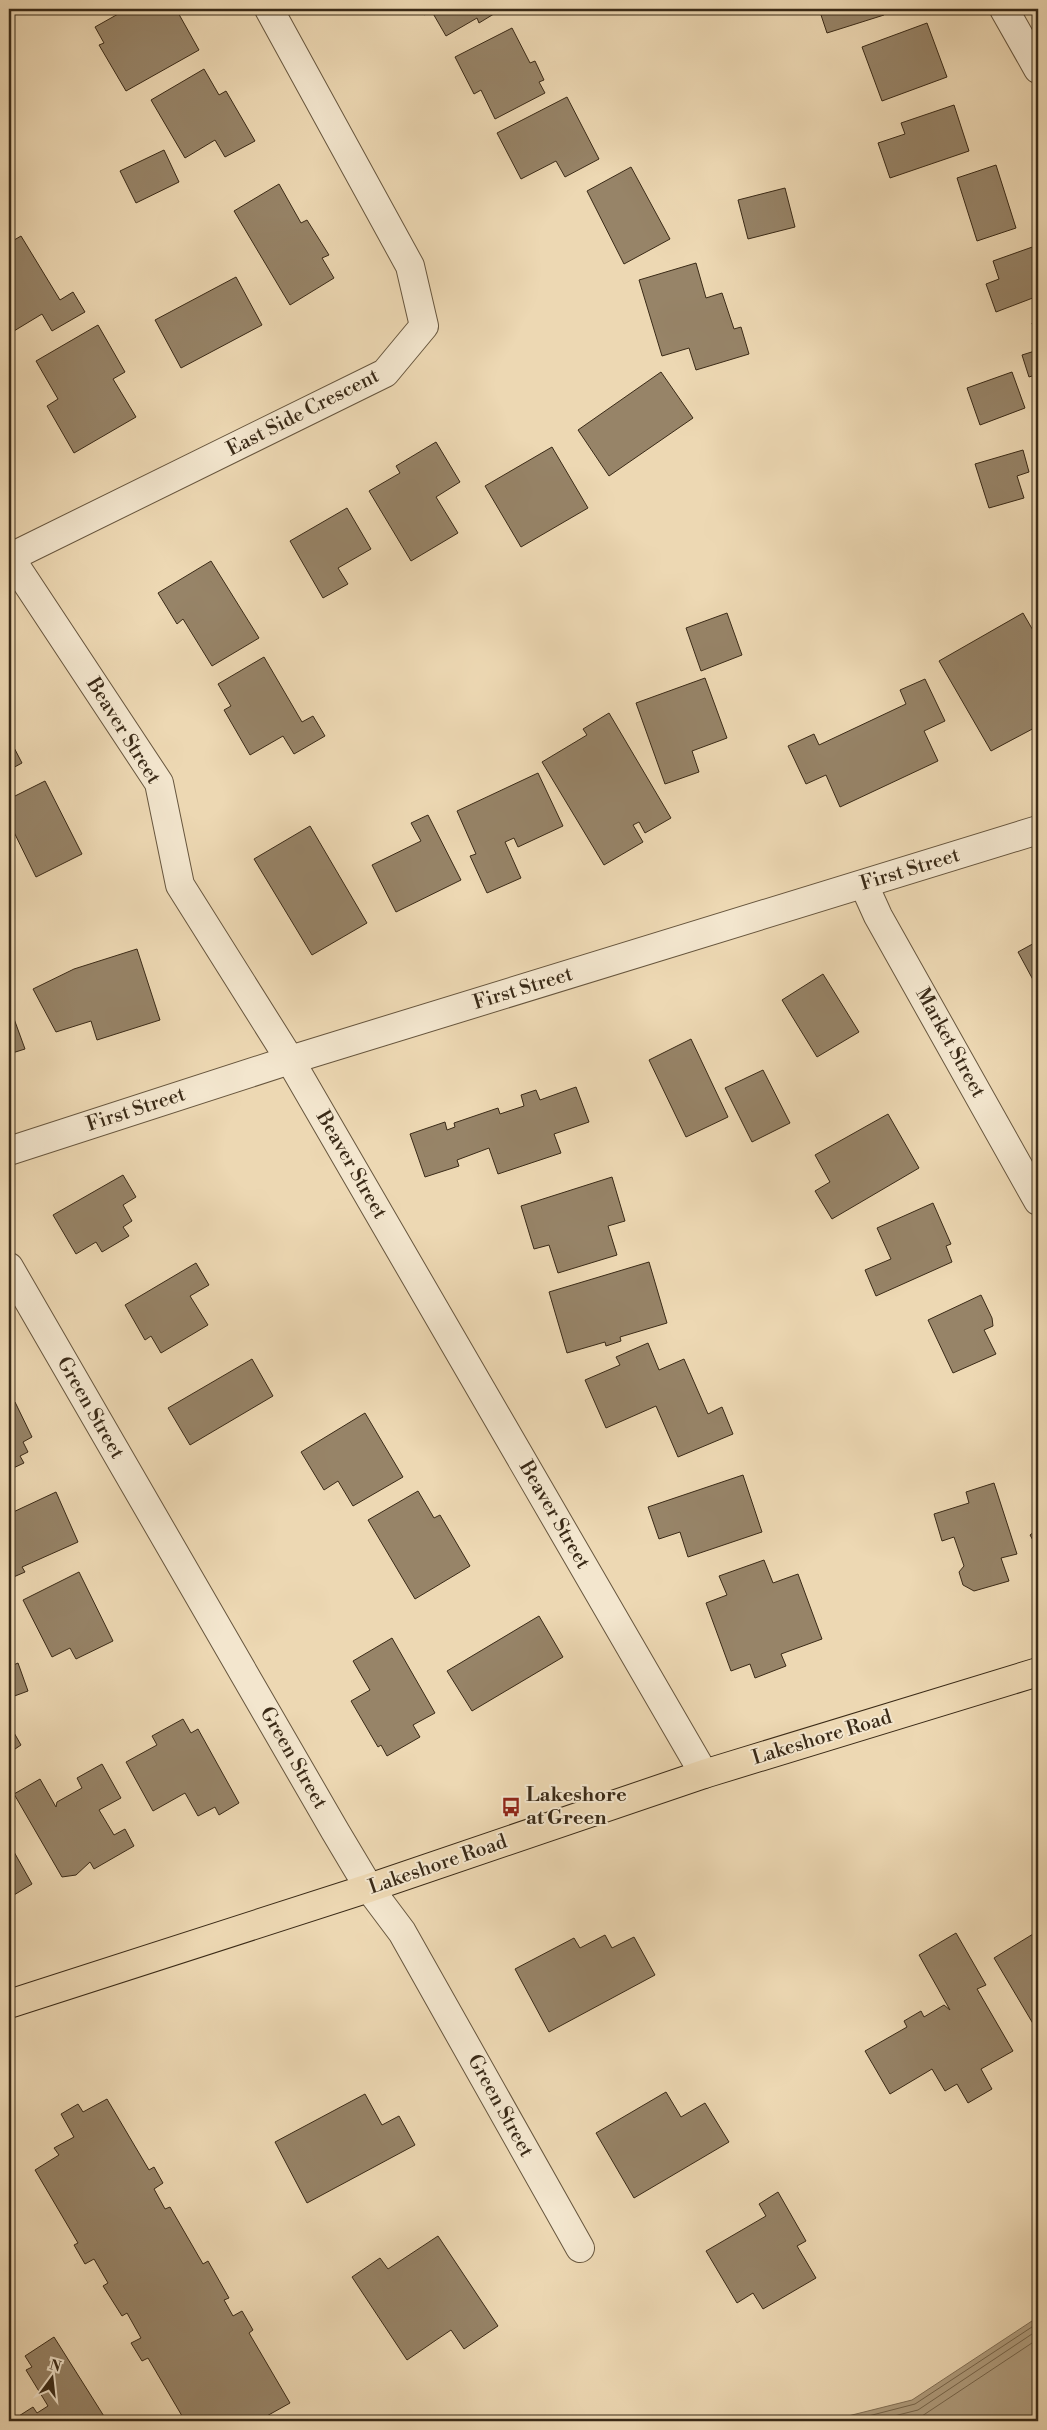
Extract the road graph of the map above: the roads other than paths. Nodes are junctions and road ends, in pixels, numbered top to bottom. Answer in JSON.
{"nodes":[{"id":1,"x":269,"y":9,"type":"edge"},
{"id":2,"x":1004,"y":9,"type":"edge"},
{"id":3,"x":1038,"y":69,"type":"edge"},
{"id":4,"x":9,"y":557,"type":"edge"},
{"id":5,"x":1038,"y":830,"type":"edge"},
{"id":6,"x":864,"y":885,"type":"junction"},
{"id":7,"x":290,"y":1060,"type":"junction"},
{"id":8,"x":9,"y":1151,"type":"edge"},
{"id":9,"x":1038,"y":1201,"type":"edge"},
{"id":10,"x":9,"y":1267,"type":"edge"},
{"id":11,"x":1038,"y":1672,"type":"edge"},
{"id":12,"x":704,"y":1774,"type":"junction"},
{"id":13,"x":369,"y":1888,"type":"junction"},
{"id":14,"x":9,"y":2004,"type":"edge"},
{"id":15,"x":580,"y":2248,"type":"dead end"}],
"edges":[{"from":1,"to":4,"type":"street","name":"East Side Crescent"},
{"from":2,"to":3,"type":"street"},
{"from":4,"to":7,"type":"street","name":"Beaver Street"},
{"from":5,"to":6,"type":"street","name":"First Street"},
{"from":6,"to":7,"type":"street","name":"First Street"},
{"from":6,"to":9,"type":"street","name":"Market Street"},
{"from":7,"to":8,"type":"street","name":"First Street"},
{"from":7,"to":12,"type":"street","name":"Beaver Street"},
{"from":10,"to":13,"type":"street","name":"Green Street"},
{"from":11,"to":12,"type":"main road","name":"Lakeshore Road"},
{"from":12,"to":13,"type":"main road","name":"Lakeshore Road"},
{"from":13,"to":14,"type":"main road","name":"Lakeshore Road"},
{"from":13,"to":15,"type":"street","name":"Green Street"}]}
